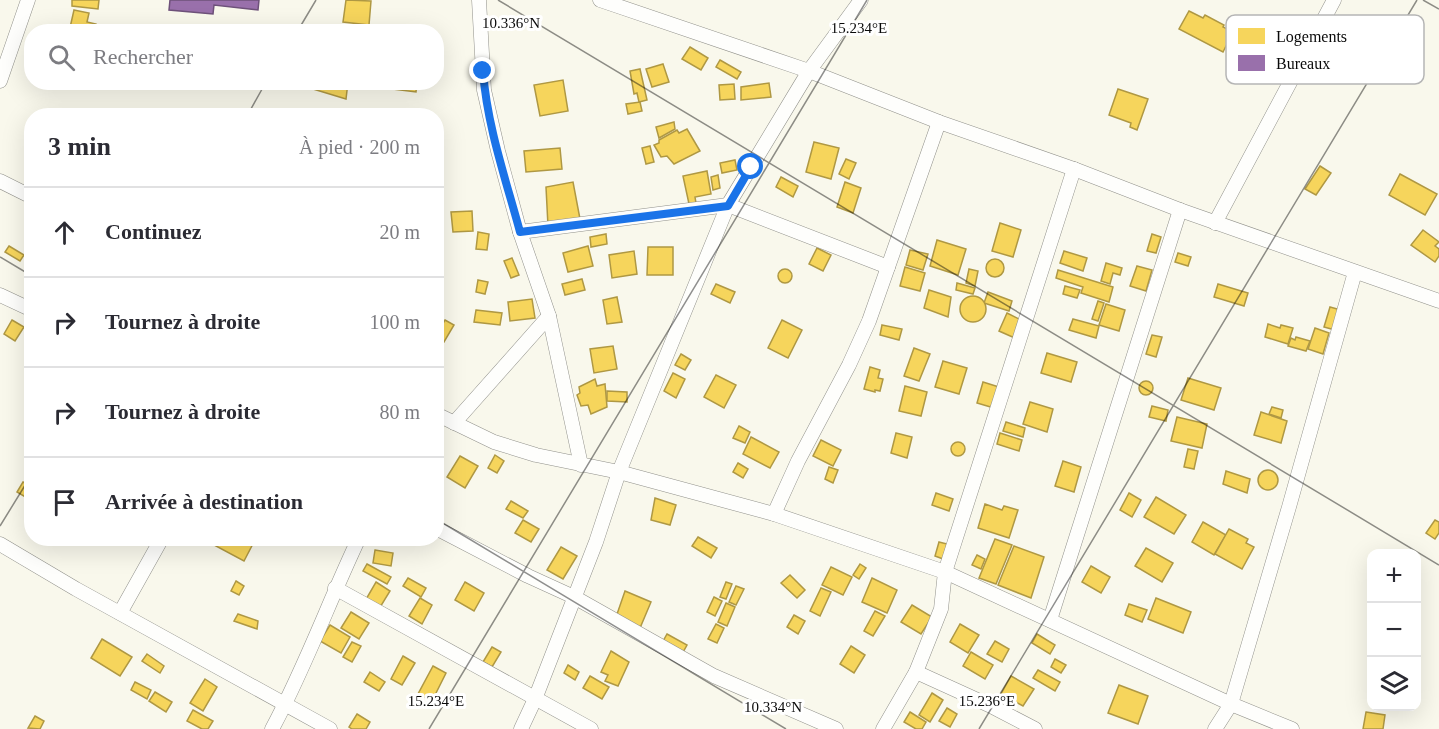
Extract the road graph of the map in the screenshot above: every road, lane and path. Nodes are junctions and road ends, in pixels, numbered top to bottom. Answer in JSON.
{"nodes":[{"id":1,"x":28,"y":0,"type":"edge"},
{"id":2,"x":478,"y":0,"type":"edge"},
{"id":3,"x":600,"y":0,"type":"edge"},
{"id":4,"x":861,"y":0,"type":"edge"},
{"id":5,"x":1334,"y":0,"type":"edge"},
{"id":6,"x":1326,"y":15,"type":"edge"},
{"id":7,"x":809,"y":71,"type":"junction"},
{"id":8,"x":0,"y":81,"type":"edge"},
{"id":9,"x":1289,"y":84,"type":"edge"},
{"id":10,"x":939,"y":122,"type":"junction"},
{"id":11,"x":1074,"y":169,"type":"junction"},
{"id":12,"x":0,"y":181,"type":"edge"},
{"id":13,"x":24,"y":193,"type":"edge"},
{"id":14,"x":728,"y":206,"type":"junction"},
{"id":15,"x":1180,"y":210,"type":"junction"},
{"id":16,"x":1215,"y":222,"type":"junction"},
{"id":17,"x":520,"y":232,"type":"junction"},
{"id":18,"x":888,"y":267,"type":"junction"},
{"id":19,"x":1355,"y":272,"type":"junction"},
{"id":20,"x":0,"y":295,"type":"edge"},
{"id":21,"x":1439,"y":301,"type":"edge"},
{"id":22,"x":24,"y":306,"type":"edge"},
{"id":23,"x":549,"y":316,"type":"junction"},
{"id":24,"x":444,"y":418,"type":"edge"},
{"id":25,"x":454,"y":423,"type":"junction"},
{"id":26,"x":581,"y":465,"type":"junction"},
{"id":27,"x":619,"y":472,"type":"junction"},
{"id":28,"x":774,"y":514,"type":"junction"},
{"id":29,"x":444,"y":532,"type":"edge"},
{"id":30,"x":0,"y":544,"type":"edge"},
{"id":31,"x":158,"y":546,"type":"edge"},
{"id":32,"x":355,"y":546,"type":"edge"},
{"id":33,"x":945,"y":572,"type":"junction"},
{"id":34,"x":335,"y":588,"type":"junction"},
{"id":35,"x":574,"y":597,"type":"junction"},
{"id":36,"x":120,"y":613,"type":"junction"},
{"id":37,"x":1050,"y":620,"type":"junction"},
{"id":38,"x":916,"y":672,"type":"junction"},
{"id":39,"x":535,"y":699,"type":"junction"},
{"id":40,"x":285,"y":704,"type":"junction"},
{"id":41,"x":1231,"y":704,"type":"junction"},
{"id":42,"x":272,"y":729,"type":"edge"},
{"id":43,"x":330,"y":729,"type":"edge"},
{"id":44,"x":520,"y":729,"type":"edge"},
{"id":45,"x":591,"y":729,"type":"edge"},
{"id":46,"x":836,"y":729,"type":"edge"},
{"id":47,"x":882,"y":729,"type":"edge"},
{"id":48,"x":1035,"y":729,"type":"edge"},
{"id":49,"x":1215,"y":729,"type":"edge"},
{"id":50,"x":1292,"y":729,"type":"edge"}],
"edges":[{"from":1,"to":8,"type":"street"},
{"from":2,"to":17,"type":"street"},
{"from":3,"to":7,"type":"street"},
{"from":4,"to":7,"type":"street"},
{"from":5,"to":6,"type":"street"},
{"from":7,"to":10,"type":"street"},
{"from":7,"to":14,"type":"street"},
{"from":9,"to":16,"type":"street"},
{"from":10,"to":11,"type":"street"},
{"from":10,"to":18,"type":"street"},
{"from":11,"to":15,"type":"street"},
{"from":11,"to":33,"type":"street"},
{"from":12,"to":13,"type":"street"},
{"from":14,"to":17,"type":"street"},
{"from":14,"to":18,"type":"street"},
{"from":14,"to":27,"type":"street"},
{"from":15,"to":16,"type":"street"},
{"from":15,"to":37,"type":"street"},
{"from":16,"to":19,"type":"street"},
{"from":17,"to":23,"type":"street"},
{"from":18,"to":28,"type":"street"},
{"from":19,"to":21,"type":"street"},
{"from":19,"to":41,"type":"street"},
{"from":20,"to":22,"type":"street"},
{"from":23,"to":25,"type":"street"},
{"from":23,"to":26,"type":"street"},
{"from":24,"to":25,"type":"street"},
{"from":25,"to":26,"type":"street"},
{"from":26,"to":27,"type":"street"},
{"from":27,"to":28,"type":"street"},
{"from":27,"to":35,"type":"street"},
{"from":28,"to":33,"type":"street"},
{"from":29,"to":35,"type":"street"},
{"from":30,"to":36,"type":"street"},
{"from":31,"to":36,"type":"street"},
{"from":32,"to":34,"type":"street"},
{"from":33,"to":37,"type":"street"},
{"from":33,"to":38,"type":"street"},
{"from":34,"to":39,"type":"street"},
{"from":34,"to":40,"type":"street"},
{"from":35,"to":39,"type":"street"},
{"from":35,"to":46,"type":"street"},
{"from":36,"to":40,"type":"street"},
{"from":37,"to":41,"type":"street"},
{"from":38,"to":47,"type":"street"},
{"from":38,"to":48,"type":"street"},
{"from":39,"to":44,"type":"street"},
{"from":39,"to":45,"type":"street"},
{"from":40,"to":42,"type":"street"},
{"from":40,"to":43,"type":"street"},
{"from":41,"to":49,"type":"street"},
{"from":41,"to":50,"type":"street"}]}
